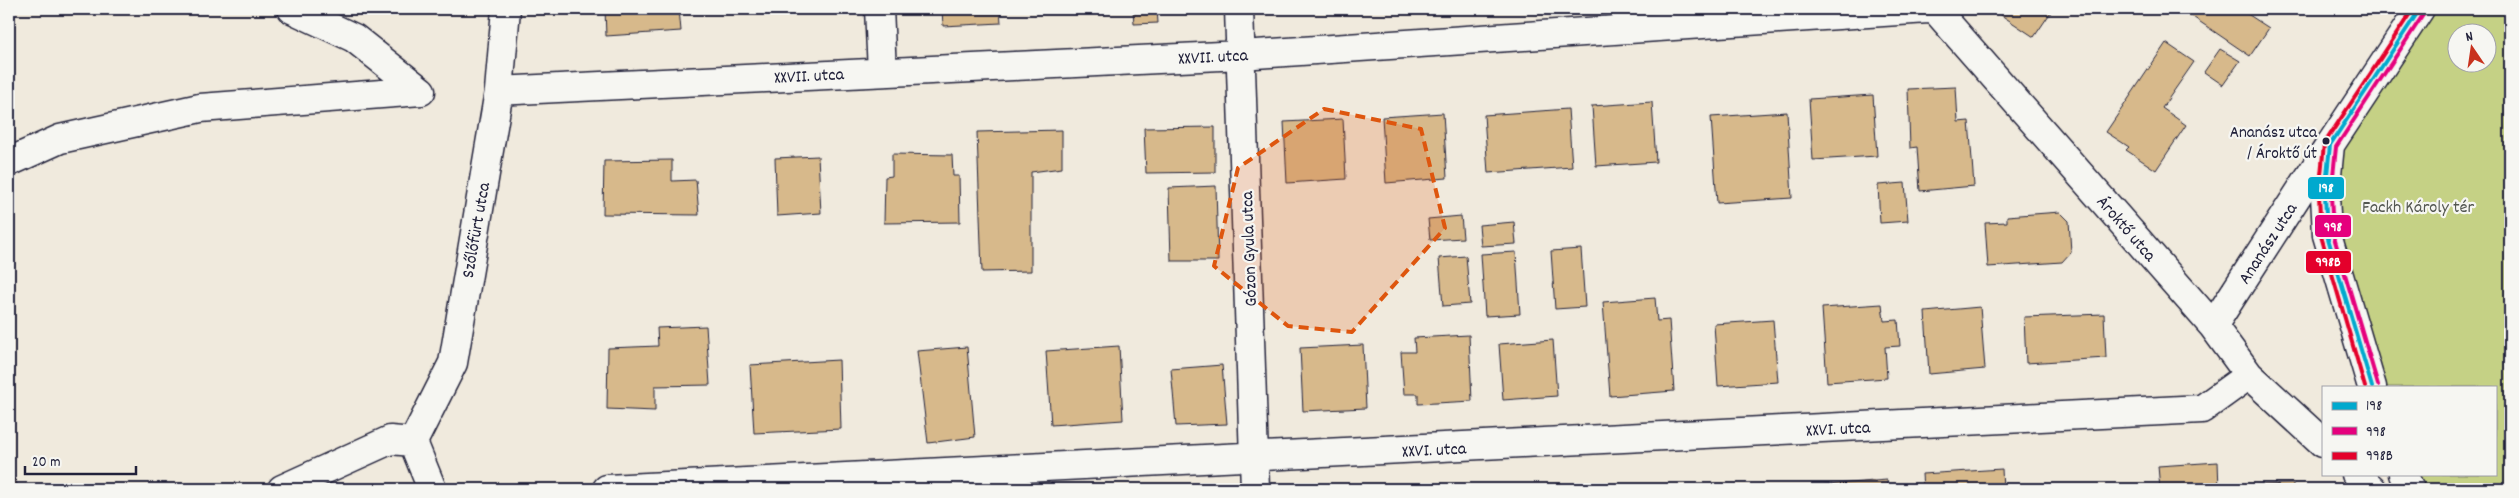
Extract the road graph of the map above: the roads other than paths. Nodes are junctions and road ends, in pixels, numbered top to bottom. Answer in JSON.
{"nodes":[{"id":1,"x":292,"y":9,"type":"edge"},
{"id":2,"x":506,"y":9,"type":"edge"},
{"id":3,"x":879,"y":9,"type":"edge"},
{"id":4,"x":1239,"y":9,"type":"edge"},
{"id":5,"x":1928,"y":9,"type":"edge"},
{"id":6,"x":1935,"y":9,"type":"edge"},
{"id":7,"x":2420,"y":9,"type":"edge"},
{"id":8,"x":1241,"y":55,"type":"junction"},
{"id":9,"x":882,"y":71,"type":"junction"},
{"id":10,"x":499,"y":92,"type":"junction"},
{"id":11,"x":2330,"y":146,"type":"junction"},
{"id":12,"x":9,"y":162,"type":"edge"},
{"id":13,"x":2213,"y":326,"type":"junction"},
{"id":14,"x":2249,"y":375,"type":"junction"},
{"id":15,"x":2372,"y":386,"type":"edge"},
{"id":16,"x":413,"y":442,"type":"junction"},
{"id":17,"x":2322,"y":442,"type":"edge"},
{"id":18,"x":1254,"y":458,"type":"junction"},
{"id":19,"x":2358,"y":476,"type":"edge"},
{"id":20,"x":2404,"y":476,"type":"edge"},
{"id":21,"x":282,"y":489,"type":"edge"},
{"id":22,"x":432,"y":489,"type":"edge"},
{"id":23,"x":607,"y":489,"type":"edge"},
{"id":24,"x":1255,"y":489,"type":"edge"},
{"id":25,"x":2372,"y":489,"type":"edge"},
{"id":26,"x":2410,"y":489,"type":"edge"}],
"edges":[{"from":1,"to":12,"type":"street"},
{"from":2,"to":10,"type":"street","name":"Szőlőfürt utca"},
{"from":3,"to":9,"type":"street"},
{"from":4,"to":8,"type":"street","name":"Gózon Gyula utca"},
{"from":5,"to":8,"type":"street","name":"XXVII. utca"},
{"from":6,"to":13,"type":"street","name":"Ároktő utca"},
{"from":7,"to":11,"type":"street","name":"Ananász utca"},
{"from":8,"to":9,"type":"street","name":"XXVII. utca"},
{"from":8,"to":18,"type":"street","name":"Gózon Gyula utca"},
{"from":9,"to":10,"type":"street","name":"XXVII. utca"},
{"from":10,"to":16,"type":"street","name":"Szőlőfürt utca"},
{"from":11,"to":13,"type":"street","name":"Ananász utca"},
{"from":11,"to":15,"type":"street"},
{"from":13,"to":14,"type":"street","name":"Ároktő utca"},
{"from":14,"to":17,"type":"street","name":"Ároktő utca"},
{"from":14,"to":18,"type":"street","name":"XXVI. utca"},
{"from":16,"to":21,"type":"street"},
{"from":16,"to":22,"type":"street"},
{"from":18,"to":23,"type":"street","name":"XXVI. utca"},
{"from":18,"to":24,"type":"street","name":"Gózon Gyula utca"},
{"from":19,"to":25,"type":"street"},
{"from":20,"to":26,"type":"street"}]}
